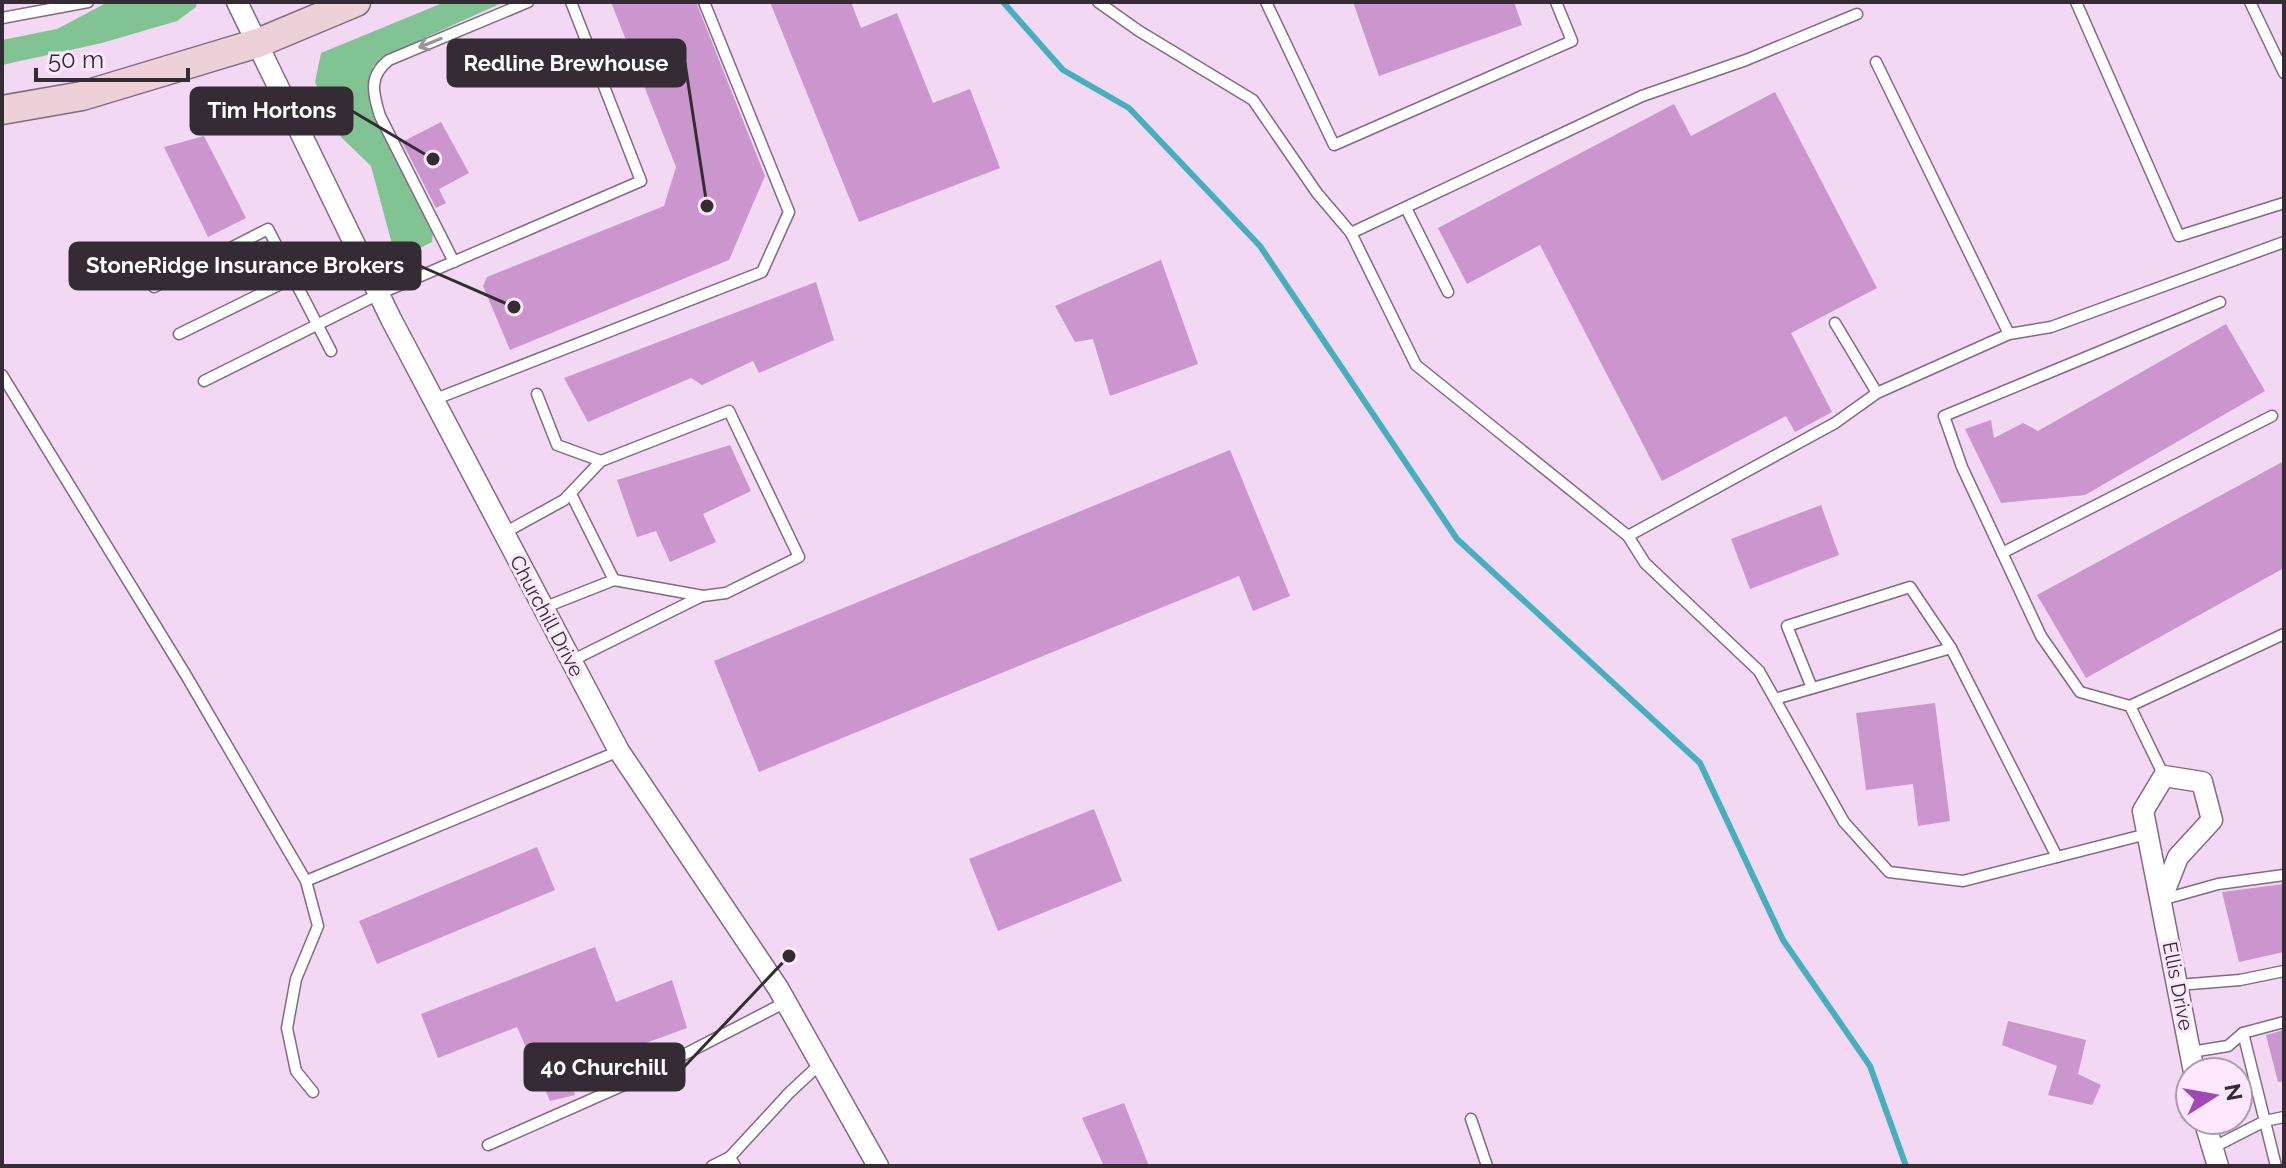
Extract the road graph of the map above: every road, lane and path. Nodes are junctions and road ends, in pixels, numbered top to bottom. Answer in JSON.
{"nodes":[{"id":1,"x":88,"y":2,"type":"edge"},
{"id":2,"x":237,"y":2,"type":"edge"},
{"id":3,"x":356,"y":2,"type":"edge"},
{"id":4,"x":528,"y":2,"type":"edge"},
{"id":5,"x":571,"y":2,"type":"edge"},
{"id":6,"x":704,"y":2,"type":"edge"},
{"id":7,"x":1098,"y":2,"type":"edge"},
{"id":8,"x":1266,"y":2,"type":"edge"},
{"id":9,"x":1556,"y":2,"type":"edge"},
{"id":10,"x":2076,"y":2,"type":"edge"},
{"id":11,"x":2250,"y":2,"type":"edge"},
{"id":12,"x":1857,"y":14,"type":"dead end"},
{"id":13,"x":2,"y":18,"type":"edge"},
{"id":14,"x":258,"y":43,"type":"junction"},
{"id":15,"x":1876,"y":62,"type":"dead end"},
{"id":16,"x":2284,"y":73,"type":"edge"},
{"id":17,"x":2,"y":110,"type":"edge"},
{"id":18,"x":2284,"y":203,"type":"edge"},
{"id":19,"x":1406,"y":208,"type":"junction"},
{"id":20,"x":1351,"y":233,"type":"junction"},
{"id":21,"x":2284,"y":242,"type":"edge"},
{"id":22,"x":454,"y":262,"type":"junction"},
{"id":23,"x":293,"y":278,"type":"junction"},
{"id":24,"x":154,"y":287,"type":"dead end"},
{"id":25,"x":1448,"y":292,"type":"dead end"},
{"id":26,"x":379,"y":294,"type":"junction"},
{"id":27,"x":2220,"y":302,"type":"dead end"},
{"id":28,"x":1835,"y":323,"type":"dead end"},
{"id":29,"x":317,"y":325,"type":"junction"},
{"id":30,"x":179,"y":334,"type":"dead end"},
{"id":31,"x":2009,"y":334,"type":"junction"},
{"id":32,"x":331,"y":351,"type":"dead end"},
{"id":33,"x":2,"y":375,"type":"edge"},
{"id":34,"x":204,"y":381,"type":"dead end"},
{"id":35,"x":1877,"y":393,"type":"junction"},
{"id":36,"x":537,"y":394,"type":"dead end"},
{"id":37,"x":433,"y":400,"type":"junction"},
{"id":38,"x":2272,"y":416,"type":"dead end"},
{"id":39,"x":601,"y":461,"type":"junction"},
{"id":40,"x":571,"y":494,"type":"junction"},
{"id":41,"x":504,"y":533,"type":"junction"},
{"id":42,"x":1628,"y":536,"type":"junction"},
{"id":43,"x":2002,"y":553,"type":"junction"},
{"id":44,"x":614,"y":580,"type":"junction"},
{"id":45,"x":703,"y":596,"type":"junction"},
{"id":46,"x":543,"y":608,"type":"junction"},
{"id":47,"x":2284,"y":634,"type":"edge"},
{"id":48,"x":1951,"y":648,"type":"junction"},
{"id":49,"x":571,"y":661,"type":"junction"},
{"id":50,"x":1812,"y":688,"type":"junction"},
{"id":51,"x":1775,"y":699,"type":"junction"},
{"id":52,"x":2130,"y":706,"type":"junction"},
{"id":53,"x":619,"y":751,"type":"junction"},
{"id":54,"x":2164,"y":776,"type":"junction"},
{"id":55,"x":2147,"y":834,"type":"junction"},
{"id":56,"x":2057,"y":857,"type":"junction"},
{"id":57,"x":2284,"y":875,"type":"edge"},
{"id":58,"x":306,"y":881,"type":"junction"},
{"id":59,"x":2161,"y":900,"type":"junction"},
{"id":60,"x":2284,"y":971,"type":"edge"},
{"id":61,"x":2178,"y":985,"type":"junction"},
{"id":62,"x":786,"y":1002,"type":"junction"},
{"id":63,"x":2284,"y":1022,"type":"edge"},
{"id":64,"x":2243,"y":1033,"type":"junction"},
{"id":65,"x":2191,"y":1056,"type":"edge"},
{"id":66,"x":2206,"y":1056,"type":"edge"},
{"id":67,"x":820,"y":1064,"type":"junction"},
{"id":68,"x":313,"y":1092,"type":"dead end"},
{"id":69,"x":2284,"y":1117,"type":"edge"},
{"id":70,"x":1471,"y":1119,"type":"dead end"},
{"id":71,"x":2265,"y":1121,"type":"junction"},
{"id":72,"x":2209,"y":1136,"type":"edge"},
{"id":73,"x":488,"y":1145,"type":"dead end"},
{"id":74,"x":2215,"y":1157,"type":"edge"},
{"id":75,"x":732,"y":1162,"type":"edge"},
{"id":76,"x":712,"y":1166,"type":"edge"},
{"id":77,"x":878,"y":1166,"type":"edge"},
{"id":78,"x":1487,"y":1166,"type":"edge"},
{"id":79,"x":2276,"y":1166,"type":"edge"}],
"edges":[{"from":1,"to":13,"type":"lane"},
{"from":2,"to":14,"type":"street","name":"Churchill Drive"},
{"from":3,"to":14,"type":"street"},
{"from":4,"to":22,"type":"lane","one_way":true},
{"from":5,"to":22,"type":"lane"},
{"from":6,"to":37,"type":"lane"},
{"from":7,"to":20,"type":"lane"},
{"from":8,"to":9,"type":"lane"},
{"from":10,"to":18,"type":"lane"},
{"from":11,"to":16,"type":"lane"},
{"from":12,"to":19,"type":"lane"},
{"from":14,"to":17,"type":"street"},
{"from":14,"to":26,"type":"street","name":"Churchill Drive"},
{"from":15,"to":31,"type":"lane"},
{"from":19,"to":20,"type":"lane"},
{"from":19,"to":25,"type":"lane"},
{"from":20,"to":42,"type":"lane"},
{"from":21,"to":31,"type":"lane"},
{"from":22,"to":26,"type":"lane"},
{"from":23,"to":24,"type":"lane"},
{"from":23,"to":29,"type":"lane"},
{"from":23,"to":30,"type":"lane"},
{"from":26,"to":29,"type":"lane"},
{"from":26,"to":37,"type":"street","name":"Churchill Drive"},
{"from":27,"to":43,"type":"lane"},
{"from":28,"to":35,"type":"lane"},
{"from":29,"to":32,"type":"lane"},
{"from":29,"to":34,"type":"lane"},
{"from":31,"to":35,"type":"lane"},
{"from":33,"to":58,"type":"lane"},
{"from":35,"to":42,"type":"lane"},
{"from":36,"to":39,"type":"lane"},
{"from":37,"to":41,"type":"street","name":"Churchill Drive"},
{"from":38,"to":43,"type":"lane"},
{"from":39,"to":40,"type":"lane"},
{"from":39,"to":45,"type":"lane"},
{"from":40,"to":41,"type":"lane"},
{"from":40,"to":44,"type":"lane"},
{"from":41,"to":46,"type":"street","name":"Churchill Drive"},
{"from":42,"to":51,"type":"lane"},
{"from":43,"to":52,"type":"lane"},
{"from":44,"to":45,"type":"lane"},
{"from":44,"to":46,"type":"lane"},
{"from":45,"to":49,"type":"lane"},
{"from":46,"to":49,"type":"street","name":"Churchill Drive"},
{"from":47,"to":52,"type":"lane"},
{"from":48,"to":50,"type":"lane"},
{"from":48,"to":50,"type":"lane"},
{"from":48,"to":56,"type":"lane"},
{"from":49,"to":53,"type":"street","name":"Churchill Drive"},
{"from":50,"to":51,"type":"lane"},
{"from":51,"to":56,"type":"lane"},
{"from":52,"to":54,"type":"lane"},
{"from":53,"to":58,"type":"lane"},
{"from":53,"to":62,"type":"street","name":"Churchill Drive"},
{"from":54,"to":55,"type":"street","name":"Ellis Drive"},
{"from":54,"to":59,"type":"street"},
{"from":55,"to":56,"type":"lane"},
{"from":55,"to":59,"type":"street","name":"Ellis Drive"},
{"from":57,"to":59,"type":"lane"},
{"from":58,"to":68,"type":"lane"},
{"from":59,"to":61,"type":"street","name":"Ellis Drive"},
{"from":60,"to":61,"type":"lane"},
{"from":61,"to":65,"type":"street","name":"Ellis Drive"},
{"from":62,"to":67,"type":"street","name":"Churchill Drive"},
{"from":62,"to":73,"type":"lane"},
{"from":63,"to":64,"type":"lane"},
{"from":64,"to":66,"type":"lane"},
{"from":64,"to":71,"type":"lane"},
{"from":67,"to":75,"type":"lane"},
{"from":67,"to":77,"type":"street","name":"Churchill Drive"},
{"from":69,"to":71,"type":"lane"},
{"from":70,"to":78,"type":"lane"},
{"from":71,"to":74,"type":"lane"},
{"from":71,"to":79,"type":"lane"},
{"from":72,"to":74,"type":"street"},
{"from":75,"to":76,"type":"lane"}]}
